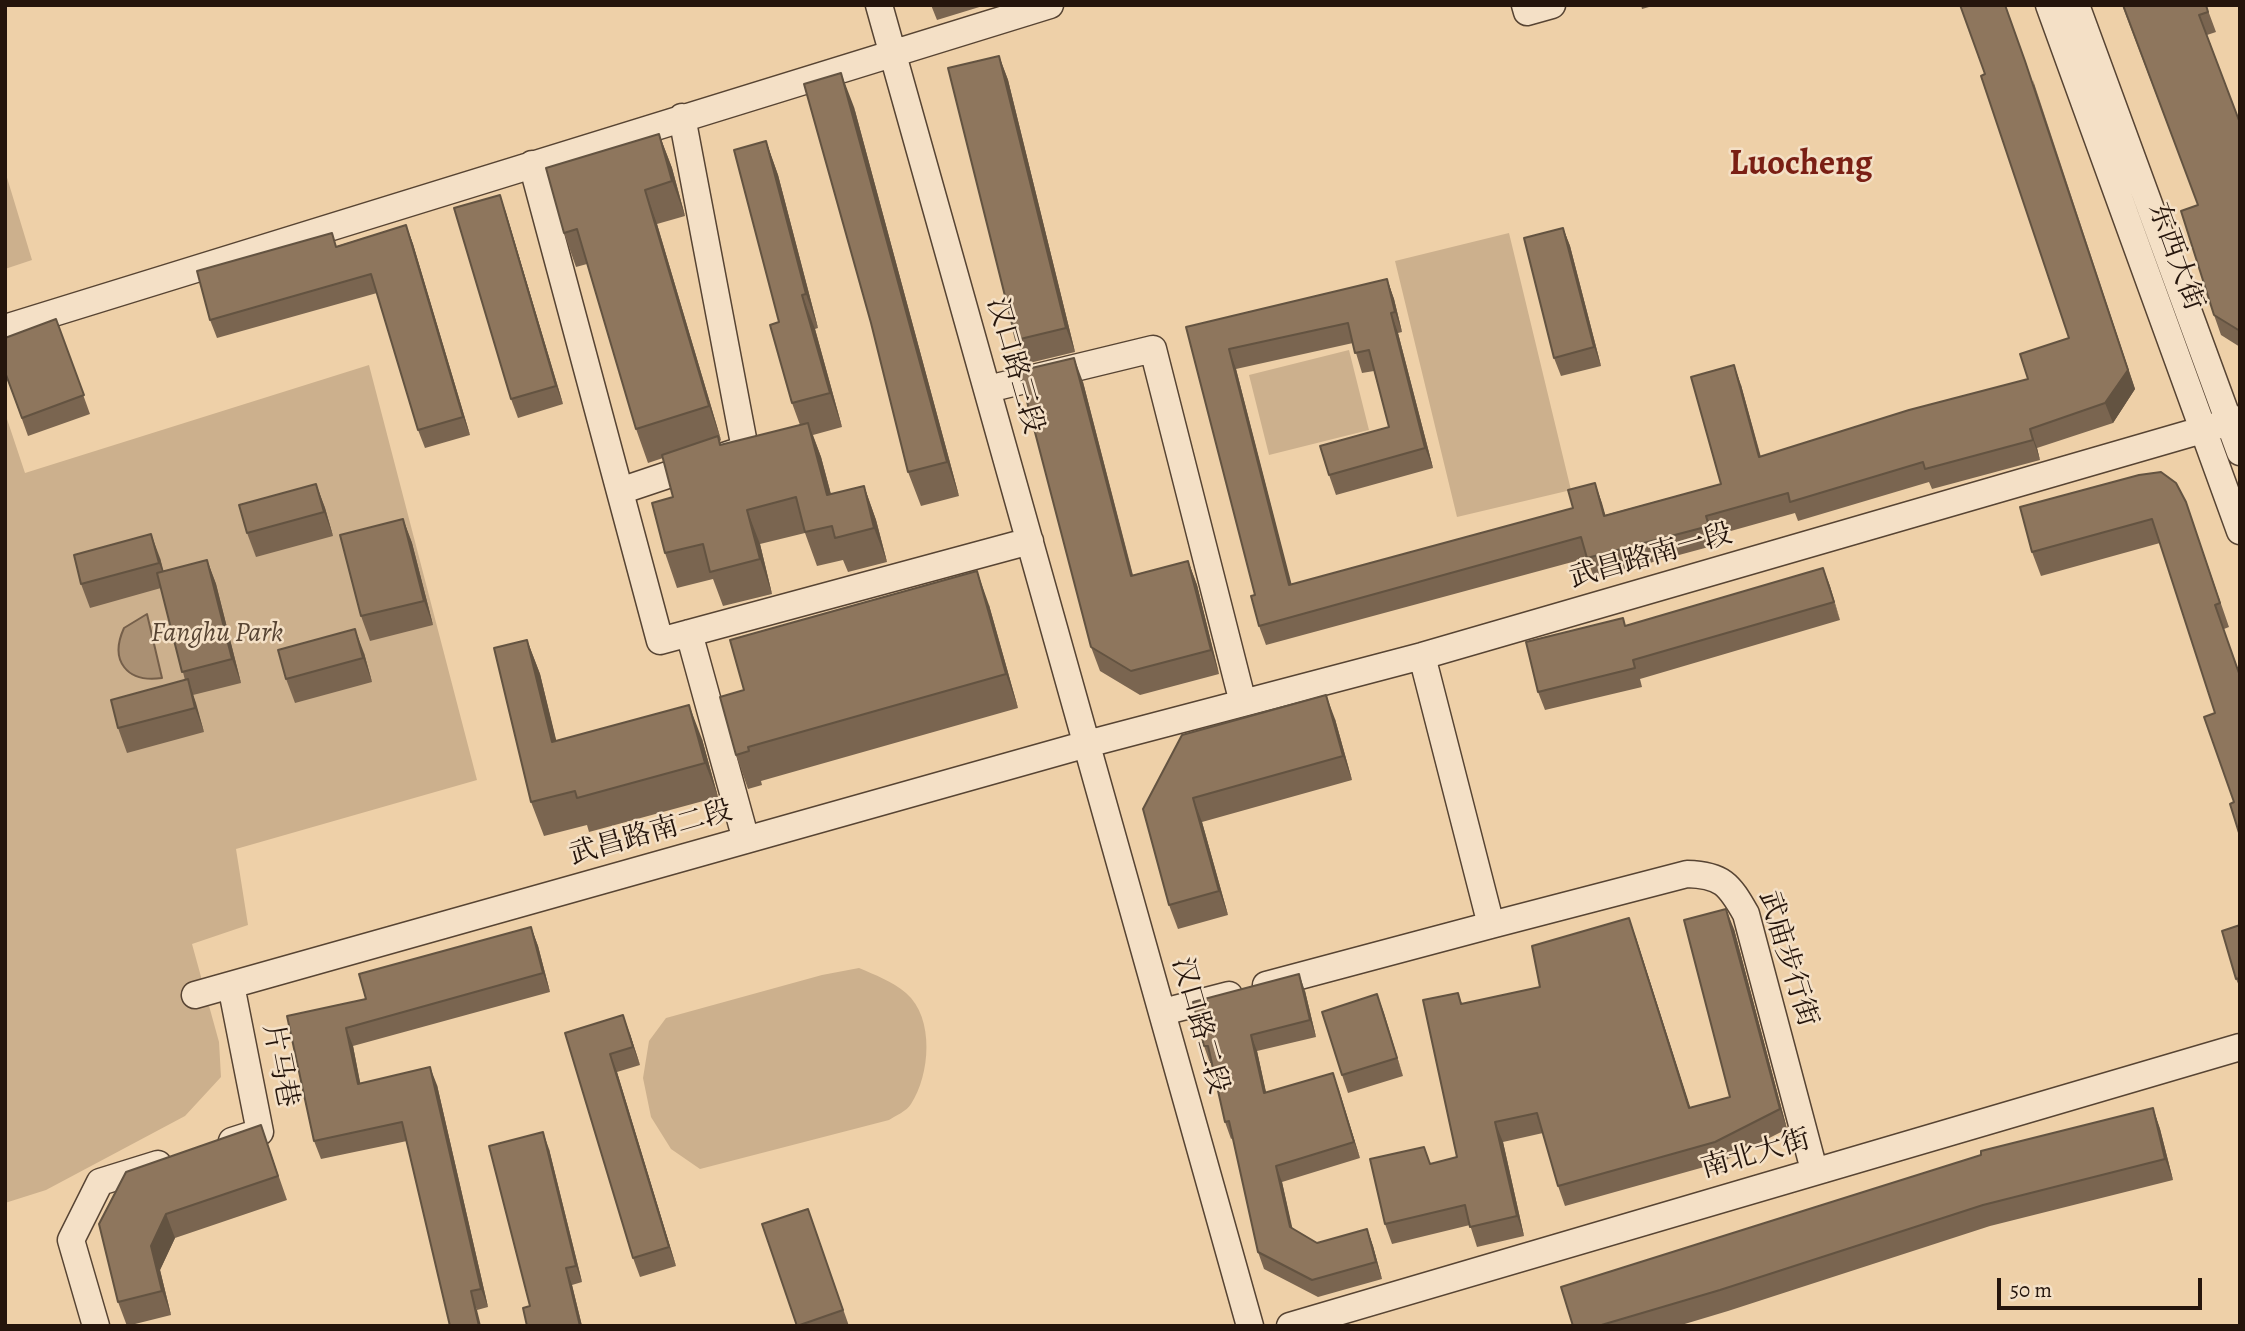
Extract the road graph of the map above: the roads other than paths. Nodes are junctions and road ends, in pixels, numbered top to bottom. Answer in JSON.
{"nodes":[{"id":1,"x":879,"y":5,"type":"edge"},
{"id":2,"x":1050,"y":5,"type":"edge"},
{"id":3,"x":1525,"y":5,"type":"edge"},
{"id":4,"x":1552,"y":5,"type":"edge"},
{"id":5,"x":2049,"y":5,"type":"edge"},
{"id":6,"x":2076,"y":5,"type":"edge"},
{"id":7,"x":892,"y":51,"type":"junction"},
{"id":8,"x":682,"y":117,"type":"junction"},
{"id":9,"x":532,"y":164,"type":"junction"},
{"id":10,"x":5,"y":328,"type":"edge"},
{"id":11,"x":988,"y":389,"type":"junction"},
{"id":12,"x":2225,"y":424,"type":"edge"},
{"id":13,"x":2240,"y":452,"type":"edge"},
{"id":14,"x":620,"y":491,"type":"junction"},
{"id":15,"x":2240,"y":531,"type":"edge"},
{"id":16,"x":1030,"y":541,"type":"junction"},
{"id":17,"x":689,"y":633,"type":"junction"},
{"id":18,"x":1422,"y":656,"type":"junction"},
{"id":19,"x":1243,"y":703,"type":"junction"},
{"id":20,"x":1087,"y":744,"type":"junction"},
{"id":21,"x":746,"y":840,"type":"junction"},
{"id":22,"x":1491,"y":925,"type":"junction"},
{"id":23,"x":231,"y":985,"type":"junction"},
{"id":24,"x":195,"y":995,"type":"dead end"},
{"id":25,"x":1163,"y":1012,"type":"junction"},
{"id":26,"x":2240,"y":1047,"type":"edge"},
{"id":27,"x":206,"y":1149,"type":"edge"},
{"id":28,"x":180,"y":1157,"type":"edge"},
{"id":29,"x":1814,"y":1170,"type":"junction"},
{"id":30,"x":96,"y":1326,"type":"edge"},
{"id":31,"x":1250,"y":1326,"type":"edge"},
{"id":32,"x":1290,"y":1326,"type":"edge"}],
"edges":[{"from":1,"to":7,"type":"street","name":"汉口路三段"},
{"from":2,"to":7,"type":"street"},
{"from":3,"to":4,"type":"street"},
{"from":5,"to":12,"type":"street","name":"东西大街"},
{"from":6,"to":12,"type":"street","name":"东西大街"},
{"from":7,"to":8,"type":"street"},
{"from":7,"to":11,"type":"street","name":"汉口路三段"},
{"from":8,"to":9,"type":"street"},
{"from":8,"to":14,"type":"street"},
{"from":9,"to":10,"type":"street"},
{"from":9,"to":14,"type":"street"},
{"from":11,"to":16,"type":"street","name":"汉口路三段"},
{"from":11,"to":19,"type":"street"},
{"from":12,"to":13,"type":"street","name":"东西大街"},
{"from":12,"to":15,"type":"street","name":"东西大街"},
{"from":12,"to":18,"type":"street","name":"武昌路南一段"},
{"from":14,"to":17,"type":"street"},
{"from":16,"to":17,"type":"street"},
{"from":16,"to":20,"type":"street","name":"汉口路三段"},
{"from":17,"to":21,"type":"street"},
{"from":18,"to":19,"type":"street","name":"武昌路南一段"},
{"from":18,"to":22,"type":"street"},
{"from":19,"to":20,"type":"street","name":"武昌路南一段"},
{"from":20,"to":21,"type":"street","name":"武昌路南二段"},
{"from":20,"to":25,"type":"street","name":"汉口路二段"},
{"from":21,"to":23,"type":"street","name":"武昌路南二段"},
{"from":22,"to":25,"type":"street","name":"武庙步行街"},
{"from":22,"to":29,"type":"street","name":"武庙步行街"},
{"from":23,"to":24,"type":"street","name":"武昌路南二段"},
{"from":23,"to":27,"type":"street","name":"片马巷"},
{"from":25,"to":31,"type":"street","name":"汉口路二段"},
{"from":26,"to":29,"type":"street","name":"南北大街"},
{"from":28,"to":30,"type":"street"},
{"from":29,"to":32,"type":"street","name":"南北大街"}]}
